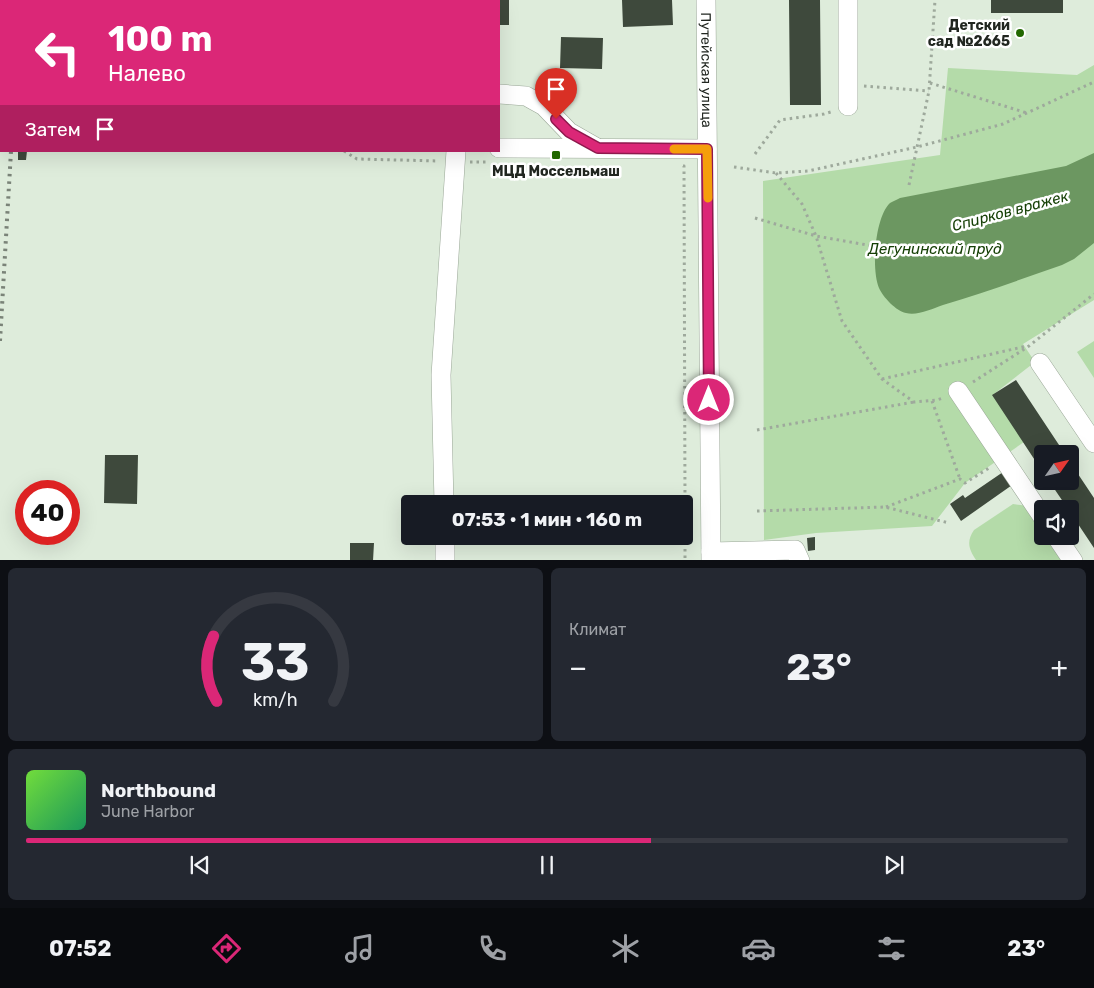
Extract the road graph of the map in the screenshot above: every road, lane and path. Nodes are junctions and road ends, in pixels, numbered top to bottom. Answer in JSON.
{"nodes":[{"id":1,"x":706,"y":0,"type":"edge"},
{"id":2,"x":848,"y":0,"type":"edge"},
{"id":3,"x":935,"y":0,"type":"edge"},
{"id":4,"x":1094,"y":82,"type":"edge"},
{"id":5,"x":930,"y":83,"type":"junction"},
{"id":6,"x":848,"y":85,"type":"junction"},
{"id":7,"x":930,"y":91,"type":"junction"},
{"id":8,"x":500,"y":94,"type":"edge"},
{"id":9,"x":848,"y":106,"type":"joint"},
{"id":10,"x":1027,"y":113,"type":"junction"},
{"id":11,"x":917,"y":147,"type":"junction"},
{"id":12,"x":598,"y":148,"type":"junction"},
{"id":13,"x":707,"y":149,"type":"junction"},
{"id":14,"x":346,"y":152,"type":"edge"},
{"id":15,"x":755,"y":154,"type":"dead end"},
{"id":16,"x":497,"y":155,"type":"edge"},
{"id":17,"x":456,"y":156,"type":"edge"},
{"id":18,"x":674,"y":166,"type":"dead end"},
{"id":19,"x":734,"y":166,"type":"dead end"},
{"id":20,"x":776,"y":173,"type":"junction"},
{"id":21,"x":909,"y":185,"type":"dead end"},
{"id":22,"x":755,"y":218,"type":"dead end"},
{"id":23,"x":816,"y":236,"type":"junction"},
{"id":24,"x":872,"y":246,"type":"dead end"},
{"id":25,"x":1094,"y":294,"type":"edge"},
{"id":26,"x":1029,"y":346,"type":"junction"},
{"id":27,"x":1040,"y":364,"type":"dead end"},
{"id":28,"x":882,"y":379,"type":"junction"},
{"id":29,"x":958,"y":391,"type":"junction"},
{"id":30,"x":932,"y":401,"type":"junction"},
{"id":31,"x":914,"y":402,"type":"junction"},
{"id":32,"x":757,"y":430,"type":"dead end"},
{"id":33,"x":1094,"y":443,"type":"edge"},
{"id":34,"x":1003,"y":459,"type":"junction"},
{"id":35,"x":960,"y":479,"type":"junction"},
{"id":36,"x":444,"y":495,"type":"edge"},
{"id":37,"x":685,"y":495,"type":"edge"},
{"id":38,"x":1034,"y":504,"type":"edge"},
{"id":39,"x":885,"y":507,"type":"junction"},
{"id":40,"x":757,"y":511,"type":"dead end"},
{"id":41,"x":949,"y":523,"type":"dead end"},
{"id":42,"x":445,"y":545,"type":"edge"},
{"id":43,"x":685,"y":545,"type":"edge"},
{"id":44,"x":1062,"y":545,"type":"edge"},
{"id":45,"x":711,"y":556,"type":"edge"},
{"id":46,"x":772,"y":556,"type":"edge"},
{"id":47,"x":445,"y":560,"type":"edge"},
{"id":48,"x":685,"y":560,"type":"edge"},
{"id":49,"x":800,"y":560,"type":"edge"},
{"id":50,"x":1073,"y":560,"type":"edge"}],
"edges":[{"from":1,"to":13,"type":"street","name":"Путейская улица"},
{"from":2,"to":6,"type":"street"},
{"from":3,"to":5,"type":"path"},
{"from":4,"to":10,"type":"path"},
{"from":5,"to":7,"type":"path"},
{"from":5,"to":10,"type":"path"},
{"from":6,"to":7,"type":"path"},
{"from":6,"to":9,"type":"street"},
{"from":7,"to":11,"type":"path"},
{"from":8,"to":12,"type":"street"},
{"from":9,"to":15,"type":"path"},
{"from":10,"to":11,"type":"path"},
{"from":11,"to":20,"type":"path"},
{"from":11,"to":21,"type":"path"},
{"from":12,"to":13,"type":"street"},
{"from":12,"to":16,"type":"street"},
{"from":13,"to":45,"type":"street","name":"Путейская улица"},
{"from":14,"to":17,"type":"path"},
{"from":16,"to":17,"type":"path"},
{"from":17,"to":36,"type":"street"},
{"from":18,"to":37,"type":"path"},
{"from":19,"to":20,"type":"path"},
{"from":20,"to":23,"type":"path"},
{"from":22,"to":23,"type":"path"},
{"from":23,"to":24,"type":"path"},
{"from":23,"to":28,"type":"path"},
{"from":25,"to":26,"type":"path"},
{"from":26,"to":28,"type":"path"},
{"from":26,"to":29,"type":"path"},
{"from":27,"to":33,"type":"street"},
{"from":28,"to":31,"type":"path"},
{"from":29,"to":30,"type":"path"},
{"from":29,"to":34,"type":"street"},
{"from":30,"to":31,"type":"path"},
{"from":30,"to":35,"type":"path"},
{"from":31,"to":32,"type":"path"},
{"from":34,"to":35,"type":"path"},
{"from":34,"to":38,"type":"street"},
{"from":35,"to":39,"type":"path"},
{"from":39,"to":40,"type":"path"},
{"from":39,"to":41,"type":"path"},
{"from":42,"to":47,"type":"street"},
{"from":43,"to":48,"type":"path"},
{"from":44,"to":50,"type":"street"},
{"from":45,"to":46,"type":"street"},
{"from":46,"to":49,"type":"street"}]}
